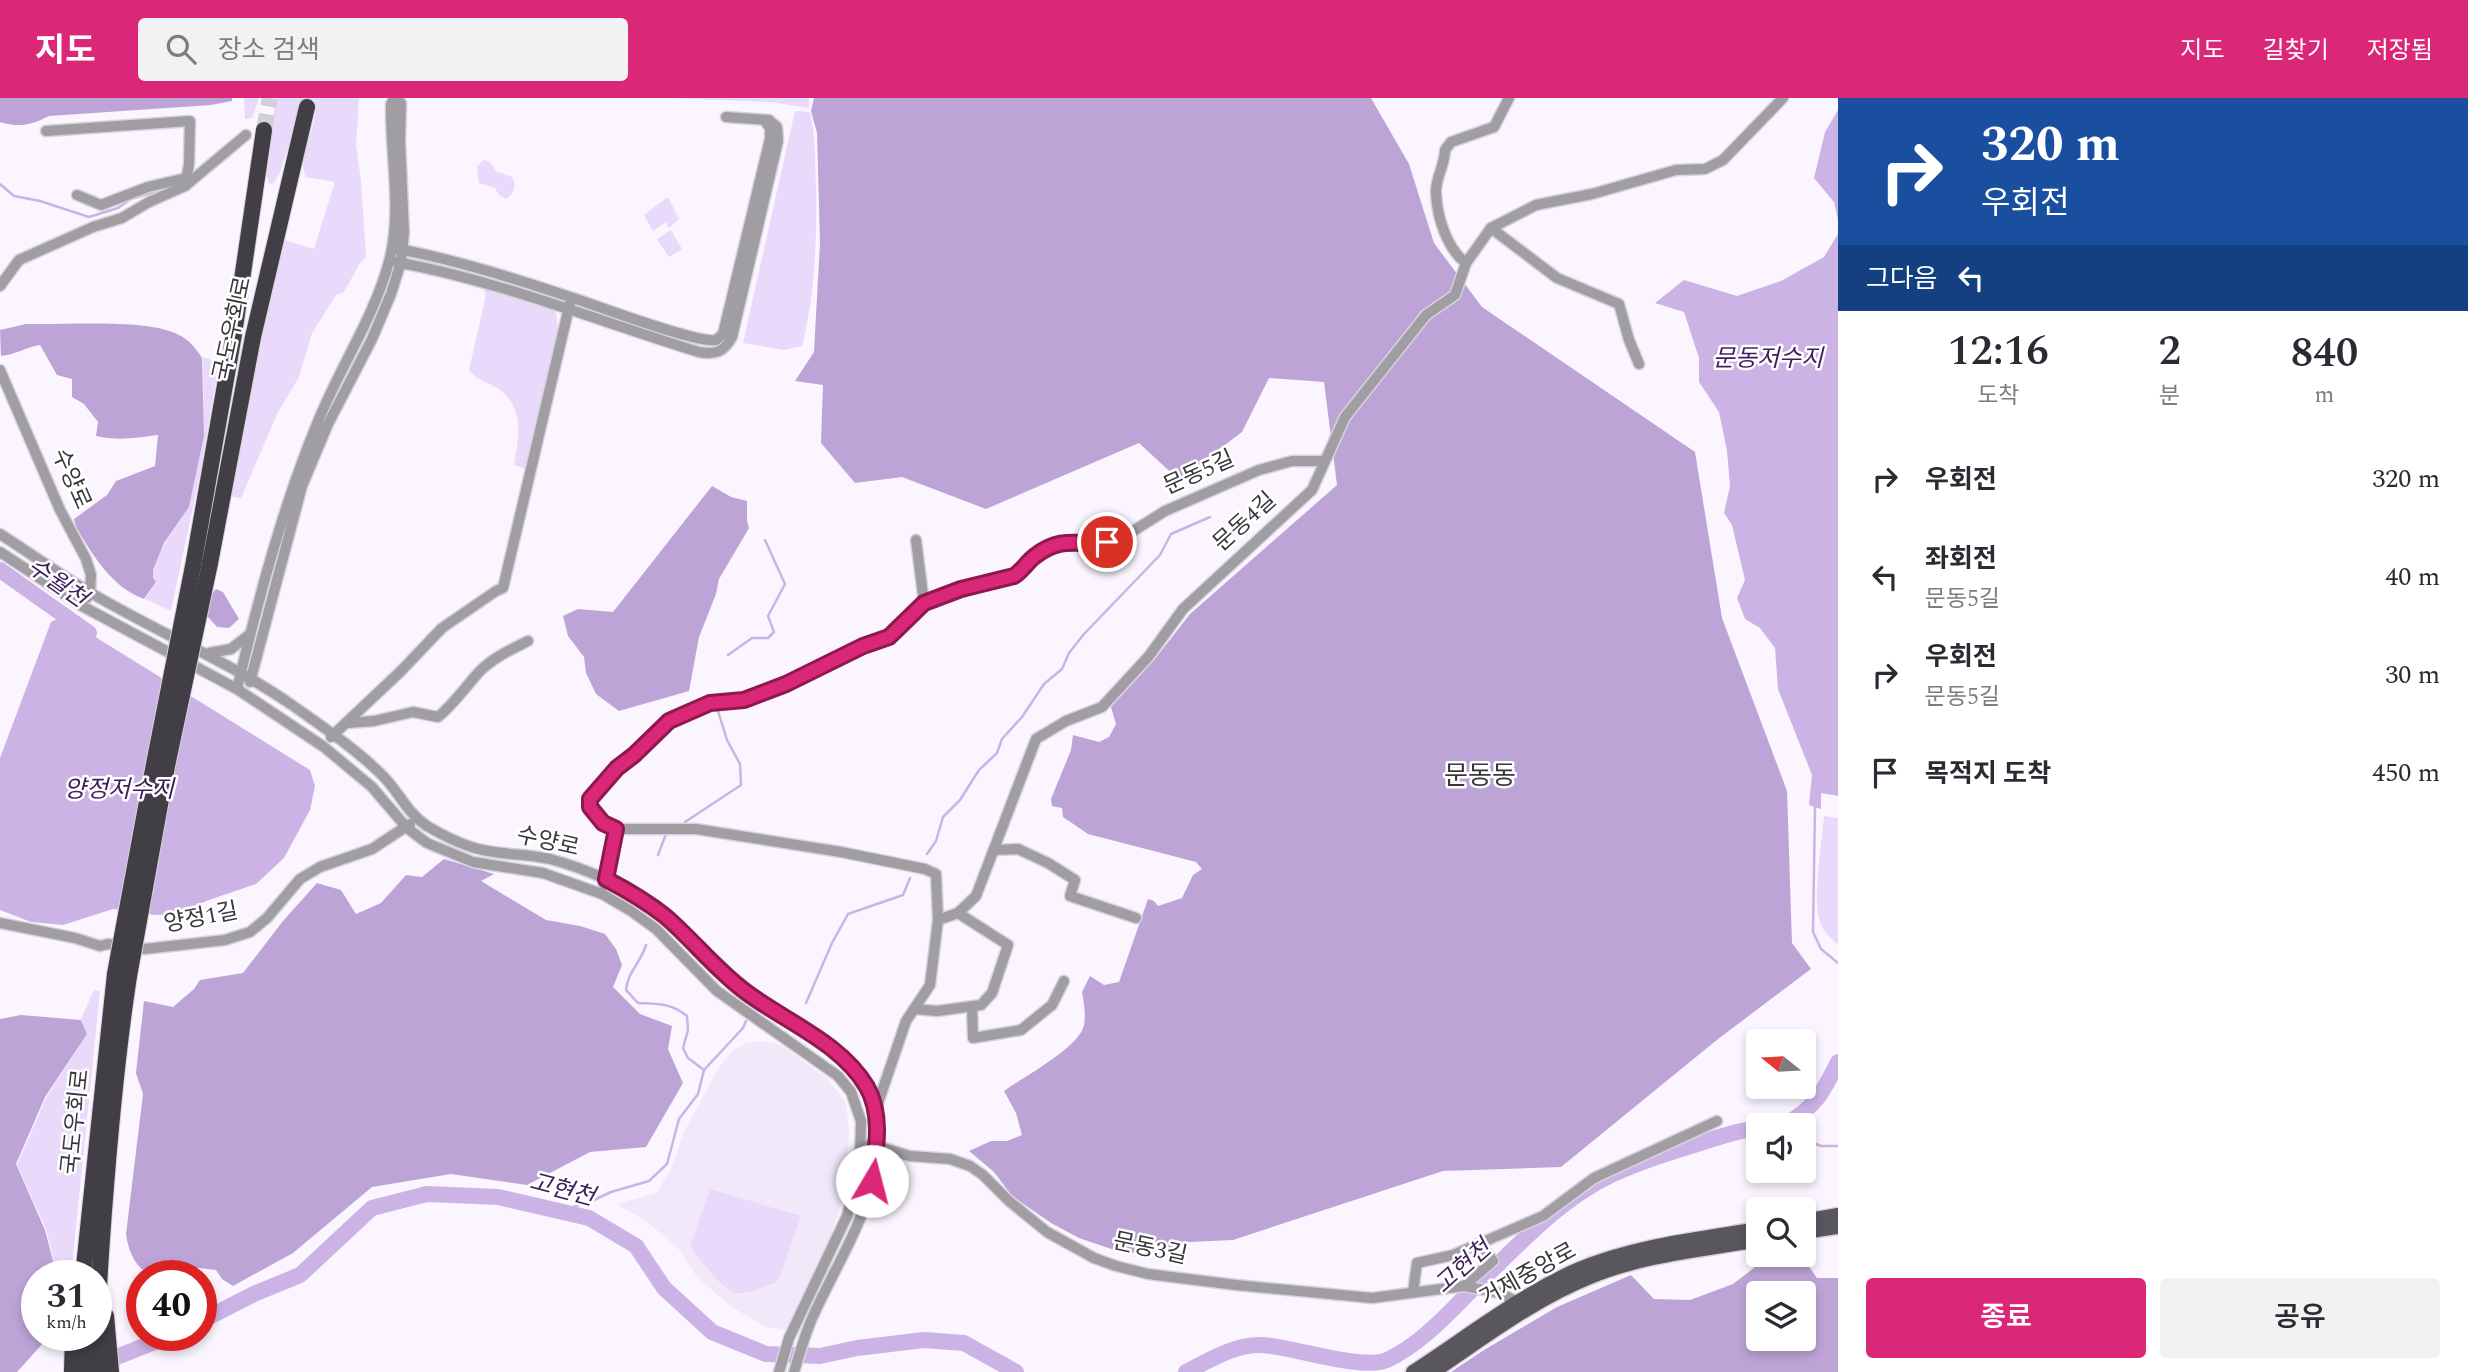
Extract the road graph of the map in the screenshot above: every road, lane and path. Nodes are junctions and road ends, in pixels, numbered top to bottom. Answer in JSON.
{"nodes":[{"id":1,"x":1509,"y":98,"type":"edge"},
{"id":2,"x":1783,"y":98,"type":"edge"},
{"id":3,"x":307,"y":107,"type":"dead end"},
{"id":4,"x":726,"y":117,"type":"dead end"},
{"id":5,"x":264,"y":130,"type":"tunnel mouth"},
{"id":6,"x":46,"y":131,"type":"dead end"},
{"id":7,"x":246,"y":135,"type":"dead end"},
{"id":8,"x":186,"y":182,"type":"junction"},
{"id":9,"x":77,"y":195,"type":"dead end"},
{"id":10,"x":1491,"y":228,"type":"junction"},
{"id":11,"x":397,"y":249,"type":"junction"},
{"id":12,"x":395,"y":261,"type":"junction"},
{"id":13,"x":1466,"y":263,"type":"junction"},
{"id":14,"x":422,"y":267,"type":"junction"},
{"id":15,"x":393,"y":285,"type":"junction"},
{"id":16,"x":0,"y":286,"type":"edge"},
{"id":17,"x":570,"y":303,"type":"junction"},
{"id":18,"x":597,"y":312,"type":"junction"},
{"id":19,"x":591,"y":330,"type":"dead end"},
{"id":20,"x":1639,"y":364,"type":"dead end"},
{"id":21,"x":0,"y":370,"type":"edge"},
{"id":22,"x":1325,"y":461,"type":"junction"},
{"id":23,"x":0,"y":534,"type":"edge"},
{"id":24,"x":916,"y":540,"type":"dead end"},
{"id":25,"x":0,"y":552,"type":"edge"},
{"id":26,"x":202,"y":562,"type":"junction"},
{"id":27,"x":90,"y":593,"type":"junction"},
{"id":28,"x":924,"y":603,"type":"junction"},
{"id":29,"x":82,"y":606,"type":"junction"},
{"id":30,"x":251,"y":633,"type":"junction"},
{"id":31,"x":528,"y":641,"type":"dead end"},
{"id":32,"x":209,"y":653,"type":"junction"},
{"id":33,"x":254,"y":664,"type":"junction"},
{"id":34,"x":246,"y":674,"type":"junction"},
{"id":35,"x":264,"y":685,"type":"junction"},
{"id":36,"x":241,"y":692,"type":"junction"},
{"id":37,"x":347,"y":723,"type":"junction"},
{"id":38,"x":333,"y":734,"type":"junction"},
{"id":39,"x":324,"y":747,"type":"junction"},
{"id":40,"x":415,"y":818,"type":"junction"},
{"id":41,"x":407,"y":828,"type":"junction"},
{"id":42,"x":616,"y":829,"type":"junction"},
{"id":43,"x":994,"y":850,"type":"junction"},
{"id":44,"x":606,"y":879,"type":"junction"},
{"id":45,"x":602,"y":894,"type":"junction"},
{"id":46,"x":958,"y":913,"type":"junction"},
{"id":47,"x":1136,"y":918,"type":"dead end"},
{"id":48,"x":938,"y":920,"type":"junction"},
{"id":49,"x":0,"y":923,"type":"edge"},
{"id":50,"x":122,"y":975,"type":"junction"},
{"id":51,"x":1064,"y":981,"type":"dead end"},
{"id":52,"x":972,"y":1006,"type":"junction"},
{"id":53,"x":914,"y":1009,"type":"junction"},
{"id":54,"x":875,"y":1112,"type":"junction"},
{"id":55,"x":1717,"y":1121,"type":"dead end"},
{"id":56,"x":860,"y":1143,"type":"junction"},
{"id":57,"x":877,"y":1144,"type":"junction"},
{"id":58,"x":1838,"y":1215,"type":"edge"},
{"id":59,"x":1816,"y":1219,"type":"edge"},
{"id":60,"x":1838,"y":1227,"type":"edge"},
{"id":61,"x":1746,"y":1231,"type":"edge"},
{"id":62,"x":1816,"y":1231,"type":"edge"},
{"id":63,"x":1746,"y":1242,"type":"edge"},
{"id":64,"x":1480,"y":1243,"type":"junction"},
{"id":65,"x":85,"y":1260,"type":"edge"},
{"id":66,"x":101,"y":1260,"type":"edge"},
{"id":67,"x":1464,"y":1286,"type":"junction"},
{"id":68,"x":1413,"y":1292,"type":"junction"},
{"id":69,"x":1522,"y":1306,"type":"junction"},
{"id":70,"x":73,"y":1351,"type":"edge"},
{"id":71,"x":84,"y":1351,"type":"edge"},
{"id":72,"x":96,"y":1351,"type":"edge"},
{"id":73,"x":109,"y":1351,"type":"edge"},
{"id":74,"x":72,"y":1372,"type":"edge"},
{"id":75,"x":85,"y":1372,"type":"edge"},
{"id":76,"x":96,"y":1372,"type":"edge"},
{"id":77,"x":111,"y":1372,"type":"edge"},
{"id":78,"x":779,"y":1372,"type":"edge"},
{"id":79,"x":794,"y":1372,"type":"edge"},
{"id":80,"x":1413,"y":1372,"type":"edge"},
{"id":81,"x":1433,"y":1372,"type":"edge"}],
"edges":[{"from":1,"to":13,"type":"street"},
{"from":2,"to":10,"type":"street","name":"문동4길"},
{"from":3,"to":26,"type":"highway","name":"국도우회로"},
{"from":4,"to":18,"type":"street"},
{"from":5,"to":26,"type":"highway","name":"국도우회로"},
{"from":6,"to":8,"type":"street"},
{"from":7,"to":8,"type":"street"},
{"from":8,"to":9,"type":"street"},
{"from":8,"to":16,"type":"street"},
{"from":10,"to":13,"type":"street","name":"문동4길"},
{"from":10,"to":20,"type":"street"},
{"from":11,"to":11,"type":"street"},
{"from":11,"to":12,"type":"street"},
{"from":11,"to":17,"type":"street"},
{"from":12,"to":14,"type":"street"},
{"from":12,"to":15,"type":"street"},
{"from":12,"to":30,"type":"street"},
{"from":13,"to":22,"type":"street","name":"문동4길"},
{"from":14,"to":15,"type":"street"},
{"from":14,"to":17,"type":"street"},
{"from":15,"to":33,"type":"street"},
{"from":17,"to":18,"type":"street"},
{"from":17,"to":37,"type":"street"},
{"from":18,"to":19,"type":"street"},
{"from":21,"to":27,"type":"street","name":"수양로"},
{"from":22,"to":28,"type":"street","name":"문동5길"},
{"from":22,"to":43,"type":"street","name":"문동4길"},
{"from":23,"to":27,"type":"street","name":"수양로"},
{"from":24,"to":28,"type":"street"},
{"from":25,"to":29,"type":"street"},
{"from":26,"to":50,"type":"highway","bridge":true},
{"from":27,"to":29,"type":"street"},
{"from":27,"to":32,"type":"street","name":"수양로"},
{"from":28,"to":42,"type":"street","name":"문동5길"},
{"from":29,"to":36,"type":"street"},
{"from":30,"to":32,"type":"street"},
{"from":30,"to":34,"type":"street"},
{"from":31,"to":37,"type":"street"},
{"from":32,"to":34,"type":"street","name":"수양로"},
{"from":33,"to":34,"type":"street"},
{"from":33,"to":35,"type":"street"},
{"from":34,"to":35,"type":"street","name":"수양로"},
{"from":34,"to":36,"type":"street"},
{"from":35,"to":38,"type":"street","name":"수양로"},
{"from":36,"to":39,"type":"street"},
{"from":37,"to":38,"type":"street"},
{"from":38,"to":39,"type":"street"},
{"from":38,"to":40,"type":"street","name":"수양로"},
{"from":39,"to":41,"type":"street"},
{"from":40,"to":41,"type":"street","name":"양정1길"},
{"from":40,"to":44,"type":"street","name":"수양로"},
{"from":41,"to":45,"type":"street"},
{"from":41,"to":49,"type":"street","name":"양정1길"},
{"from":42,"to":44,"type":"street"},
{"from":42,"to":48,"type":"street"},
{"from":43,"to":46,"type":"street","name":"문동4길"},
{"from":43,"to":47,"type":"street"},
{"from":44,"to":45,"type":"street"},
{"from":44,"to":54,"type":"street","name":"수양로"},
{"from":45,"to":56,"type":"street"},
{"from":46,"to":48,"type":"street"},
{"from":46,"to":52,"type":"street"},
{"from":48,"to":53,"type":"street"},
{"from":50,"to":65,"type":"highway","name":"국도우회로"},
{"from":50,"to":66,"type":"highway","name":"국도우회로"},
{"from":51,"to":52,"type":"street"},
{"from":52,"to":53,"type":"street"},
{"from":53,"to":54,"type":"street"},
{"from":54,"to":57,"type":"street","name":"수양로"},
{"from":55,"to":64,"type":"street"},
{"from":56,"to":57,"type":"street","name":"문동3길"},
{"from":56,"to":78,"type":"street"},
{"from":57,"to":68,"type":"street","name":"문동3길"},
{"from":57,"to":79,"type":"street","name":"수양로"},
{"from":58,"to":59,"type":"main road"},
{"from":60,"to":62,"type":"main road"},
{"from":61,"to":69,"type":"main road","name":"거제중앙로"},
{"from":63,"to":69,"type":"main road","name":"거제중앙로"},
{"from":64,"to":67,"type":"street"},
{"from":64,"to":68,"type":"street"},
{"from":67,"to":68,"type":"street","name":"문동3길"},
{"from":67,"to":69,"type":"street","name":"문동3길"},
{"from":69,"to":80,"type":"main road","name":"거제중앙로"},
{"from":69,"to":81,"type":"main road","name":"거제중앙로"},
{"from":70,"to":74,"type":"highway"},
{"from":71,"to":75,"type":"highway"},
{"from":72,"to":76,"type":"highway"},
{"from":73,"to":77,"type":"highway"}]}
